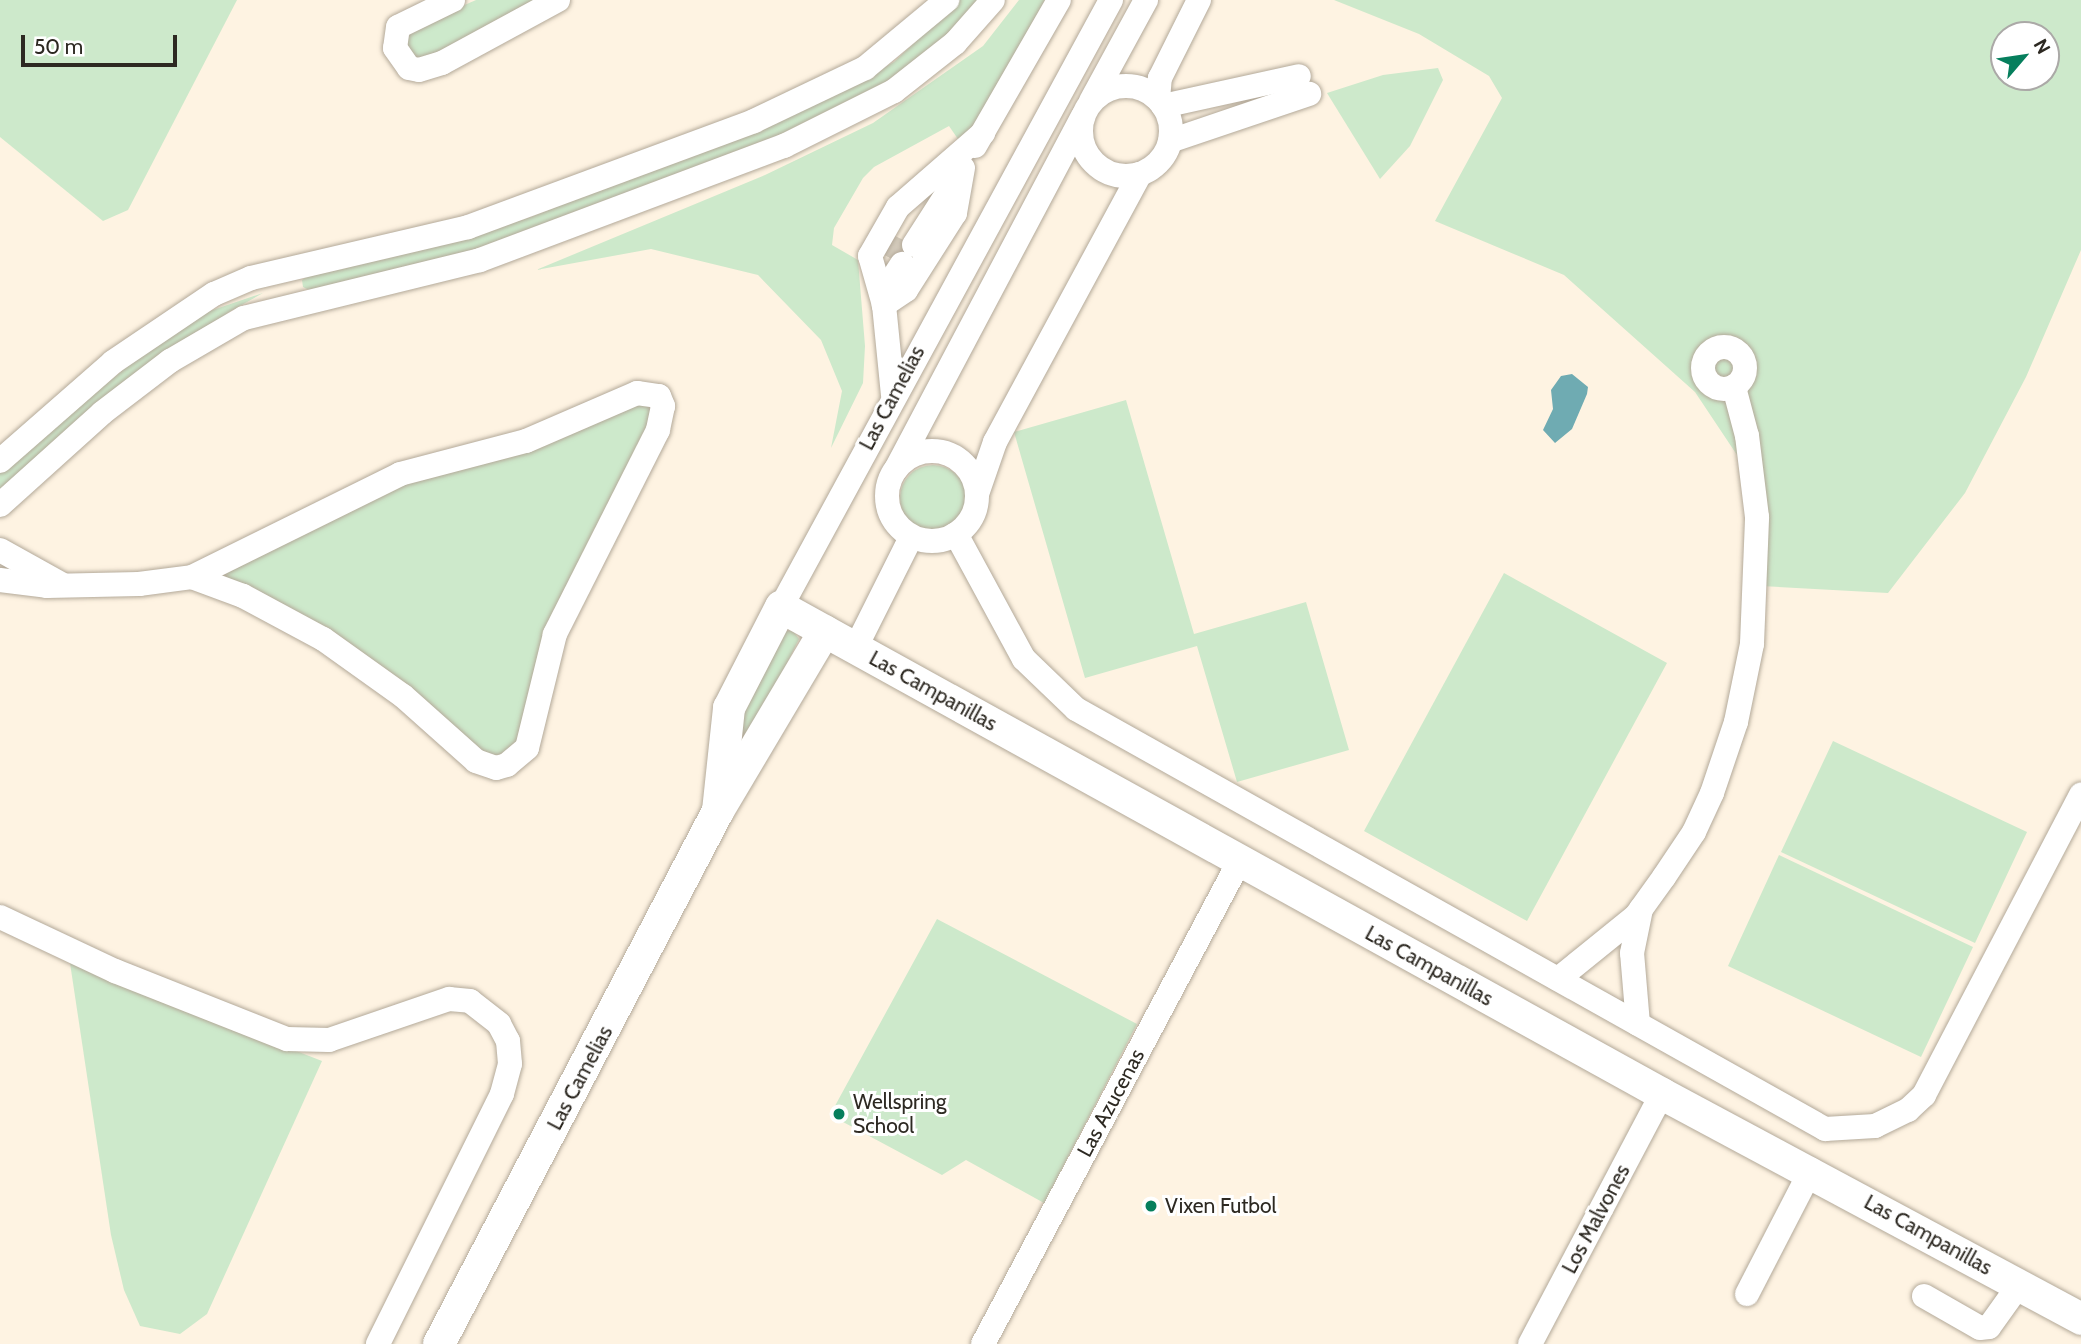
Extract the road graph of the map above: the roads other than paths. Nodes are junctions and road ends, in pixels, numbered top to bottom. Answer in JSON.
{"nodes":[{"id":1,"x":453,"y":0,"type":"edge"},
{"id":2,"x":558,"y":0,"type":"edge"},
{"id":3,"x":947,"y":0,"type":"edge"},
{"id":4,"x":993,"y":0,"type":"edge"},
{"id":5,"x":1059,"y":0,"type":"edge"},
{"id":6,"x":1111,"y":0,"type":"edge"},
{"id":7,"x":1146,"y":0,"type":"edge"},
{"id":8,"x":1199,"y":0,"type":"edge"},
{"id":9,"x":1161,"y":102,"type":"junction"},
{"id":10,"x":1087,"y":109,"type":"junction"},
{"id":11,"x":983,"y":133,"type":"junction"},
{"id":12,"x":1170,"y":141,"type":"junction"},
{"id":13,"x":963,"y":168,"type":"junction"},
{"id":14,"x":1140,"y":174,"type":"junction"},
{"id":15,"x":897,"y":266,"type":"junction"},
{"id":16,"x":282,"y":271,"type":"junction"},
{"id":17,"x":291,"y":303,"type":"junction"},
{"id":18,"x":1734,"y":387,"type":"dead end"},
{"id":19,"x":892,"y":395,"type":"junction"},
{"id":20,"x":0,"y":461,"type":"edge"},
{"id":21,"x":896,"y":468,"type":"junction"},
{"id":22,"x":977,"y":494,"type":"junction"},
{"id":23,"x":0,"y":505,"type":"edge"},
{"id":24,"x":956,"y":534,"type":"junction"},
{"id":25,"x":911,"y":537,"type":"junction"},
{"id":26,"x":0,"y":550,"type":"edge"},
{"id":27,"x":192,"y":576,"type":"junction"},
{"id":28,"x":0,"y":580,"type":"edge"},
{"id":29,"x":63,"y":586,"type":"junction"},
{"id":30,"x":781,"y":607,"type":"junction"},
{"id":31,"x":825,"y":631,"type":"junction"},
{"id":32,"x":856,"y":648,"type":"junction"},
{"id":33,"x":2081,"y":795,"type":"edge"},
{"id":34,"x":718,"y":811,"type":"junction"},
{"id":35,"x":1239,"y":862,"type":"junction"},
{"id":36,"x":1641,"y":909,"type":"junction"},
{"id":37,"x":0,"y":917,"type":"edge"},
{"id":38,"x":1558,"y":979,"type":"junction"},
{"id":39,"x":1638,"y":1024,"type":"junction"},
{"id":40,"x":1661,"y":1094,"type":"junction"},
{"id":41,"x":1811,"y":1170,"type":"junction"},
{"id":42,"x":2019,"y":1285,"type":"junction"},
{"id":43,"x":1747,"y":1294,"type":"dead end"},
{"id":44,"x":1924,"y":1296,"type":"dead end"},
{"id":45,"x":2081,"y":1319,"type":"edge"},
{"id":46,"x":378,"y":1344,"type":"edge"},
{"id":47,"x":439,"y":1344,"type":"edge"},
{"id":48,"x":983,"y":1344,"type":"edge"},
{"id":49,"x":1530,"y":1344,"type":"edge"}],
"edges":[{"from":1,"to":2,"type":"street"},
{"from":3,"to":16,"type":"street"},
{"from":4,"to":17,"type":"street"},
{"from":5,"to":11,"type":"street"},
{"from":6,"to":19,"type":"street","name":"Las Camelias"},
{"from":7,"to":10,"type":"street"},
{"from":8,"to":9,"type":"street"},
{"from":9,"to":10,"type":"street"},
{"from":9,"to":12,"type":"street"},
{"from":9,"to":12,"type":"street"},
{"from":10,"to":14,"type":"street"},
{"from":10,"to":21,"type":"street"},
{"from":11,"to":13,"type":"street"},
{"from":11,"to":15,"type":"street"},
{"from":12,"to":14,"type":"street"},
{"from":13,"to":15,"type":"street"},
{"from":13,"to":15,"type":"street"},
{"from":14,"to":22,"type":"street"},
{"from":15,"to":19,"type":"street"},
{"from":16,"to":17,"type":"street"},
{"from":16,"to":20,"type":"street"},
{"from":17,"to":23,"type":"street"},
{"from":18,"to":36,"type":"street"},
{"from":19,"to":30,"type":"street","name":"Las Camelias"},
{"from":21,"to":22,"type":"street"},
{"from":21,"to":25,"type":"street"},
{"from":22,"to":24,"type":"street"},
{"from":24,"to":25,"type":"street"},
{"from":24,"to":38,"type":"street"},
{"from":25,"to":32,"type":"street"},
{"from":26,"to":29,"type":"street"},
{"from":27,"to":27,"type":"street"},
{"from":27,"to":29,"type":"street"},
{"from":28,"to":29,"type":"street"},
{"from":30,"to":31,"type":"street","name":"Las Campanillas"},
{"from":30,"to":34,"type":"street","name":"Las Camelias"},
{"from":31,"to":32,"type":"street","name":"Las Campanillas"},
{"from":31,"to":34,"type":"street","name":"Las Camelias"},
{"from":32,"to":35,"type":"street","name":"Las Campanillas"},
{"from":33,"to":39,"type":"street"},
{"from":34,"to":47,"type":"street","name":"Las Camelias"},
{"from":35,"to":40,"type":"street","name":"Las Campanillas"},
{"from":35,"to":48,"type":"street","name":"Las Azucenas"},
{"from":36,"to":38,"type":"street"},
{"from":36,"to":39,"type":"street"},
{"from":37,"to":46,"type":"street"},
{"from":38,"to":39,"type":"street"},
{"from":40,"to":41,"type":"street","name":"Las Campanillas"},
{"from":40,"to":49,"type":"street","name":"Los Malvones"},
{"from":41,"to":42,"type":"street","name":"Las Campanillas"},
{"from":41,"to":43,"type":"street"},
{"from":42,"to":44,"type":"street"},
{"from":42,"to":45,"type":"street","name":"Las Campanillas"}]}
